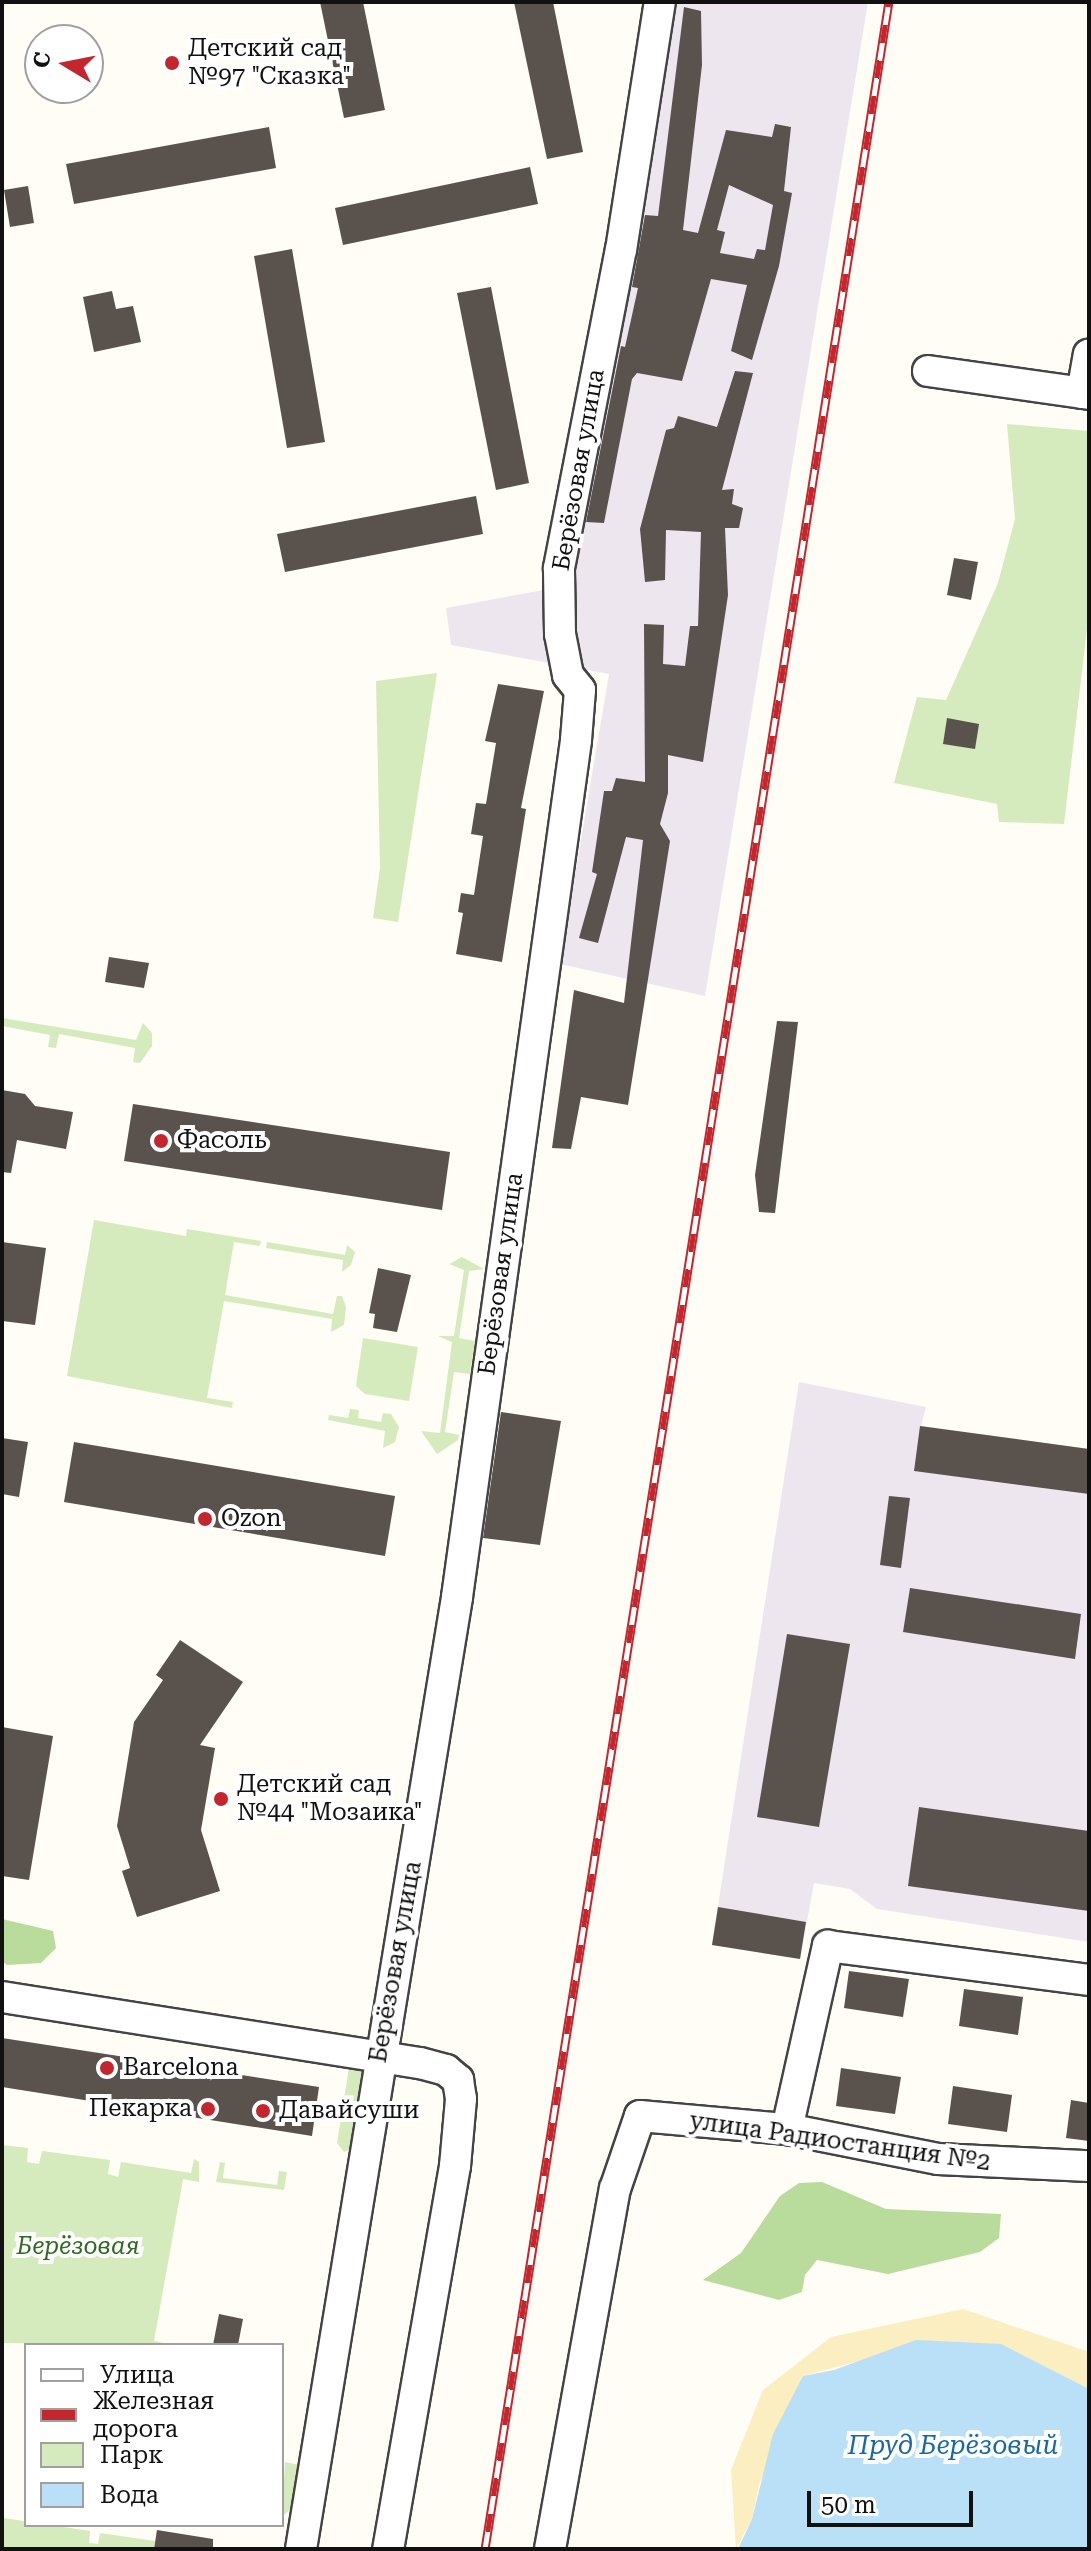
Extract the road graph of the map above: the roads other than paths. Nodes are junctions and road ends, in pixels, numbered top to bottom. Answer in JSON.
{"nodes":[{"id":1,"x":660,"y":2,"type":"edge"},
{"id":2,"x":1089,"y":355,"type":"edge"},
{"id":3,"x":928,"y":371,"type":"dead end"},
{"id":4,"x":1085,"y":393,"type":"edge"},
{"id":5,"x":1089,"y":1980,"type":"edge"},
{"id":6,"x":2,"y":1997,"type":"edge"},
{"id":7,"x":380,"y":2057,"type":"junction"},
{"id":8,"x":787,"y":2129,"type":"junction"},
{"id":9,"x":1089,"y":2166,"type":"edge"},
{"id":10,"x":301,"y":2549,"type":"edge"},
{"id":11,"x":388,"y":2549,"type":"edge"},
{"id":12,"x":550,"y":2549,"type":"edge"}],
"edges":[{"from":1,"to":7,"type":"street","name":"Берёзовая улица"},
{"from":2,"to":4,"type":"street"},
{"from":3,"to":4,"type":"street"},
{"from":5,"to":8,"type":"street"},
{"from":6,"to":7,"type":"street"},
{"from":7,"to":10,"type":"street","name":"Берёзовая улица"},
{"from":7,"to":11,"type":"street"},
{"from":8,"to":9,"type":"street","name":"улица Радиостанция №2"},
{"from":8,"to":12,"type":"street","name":"улица Радиостанция №2"}]}
